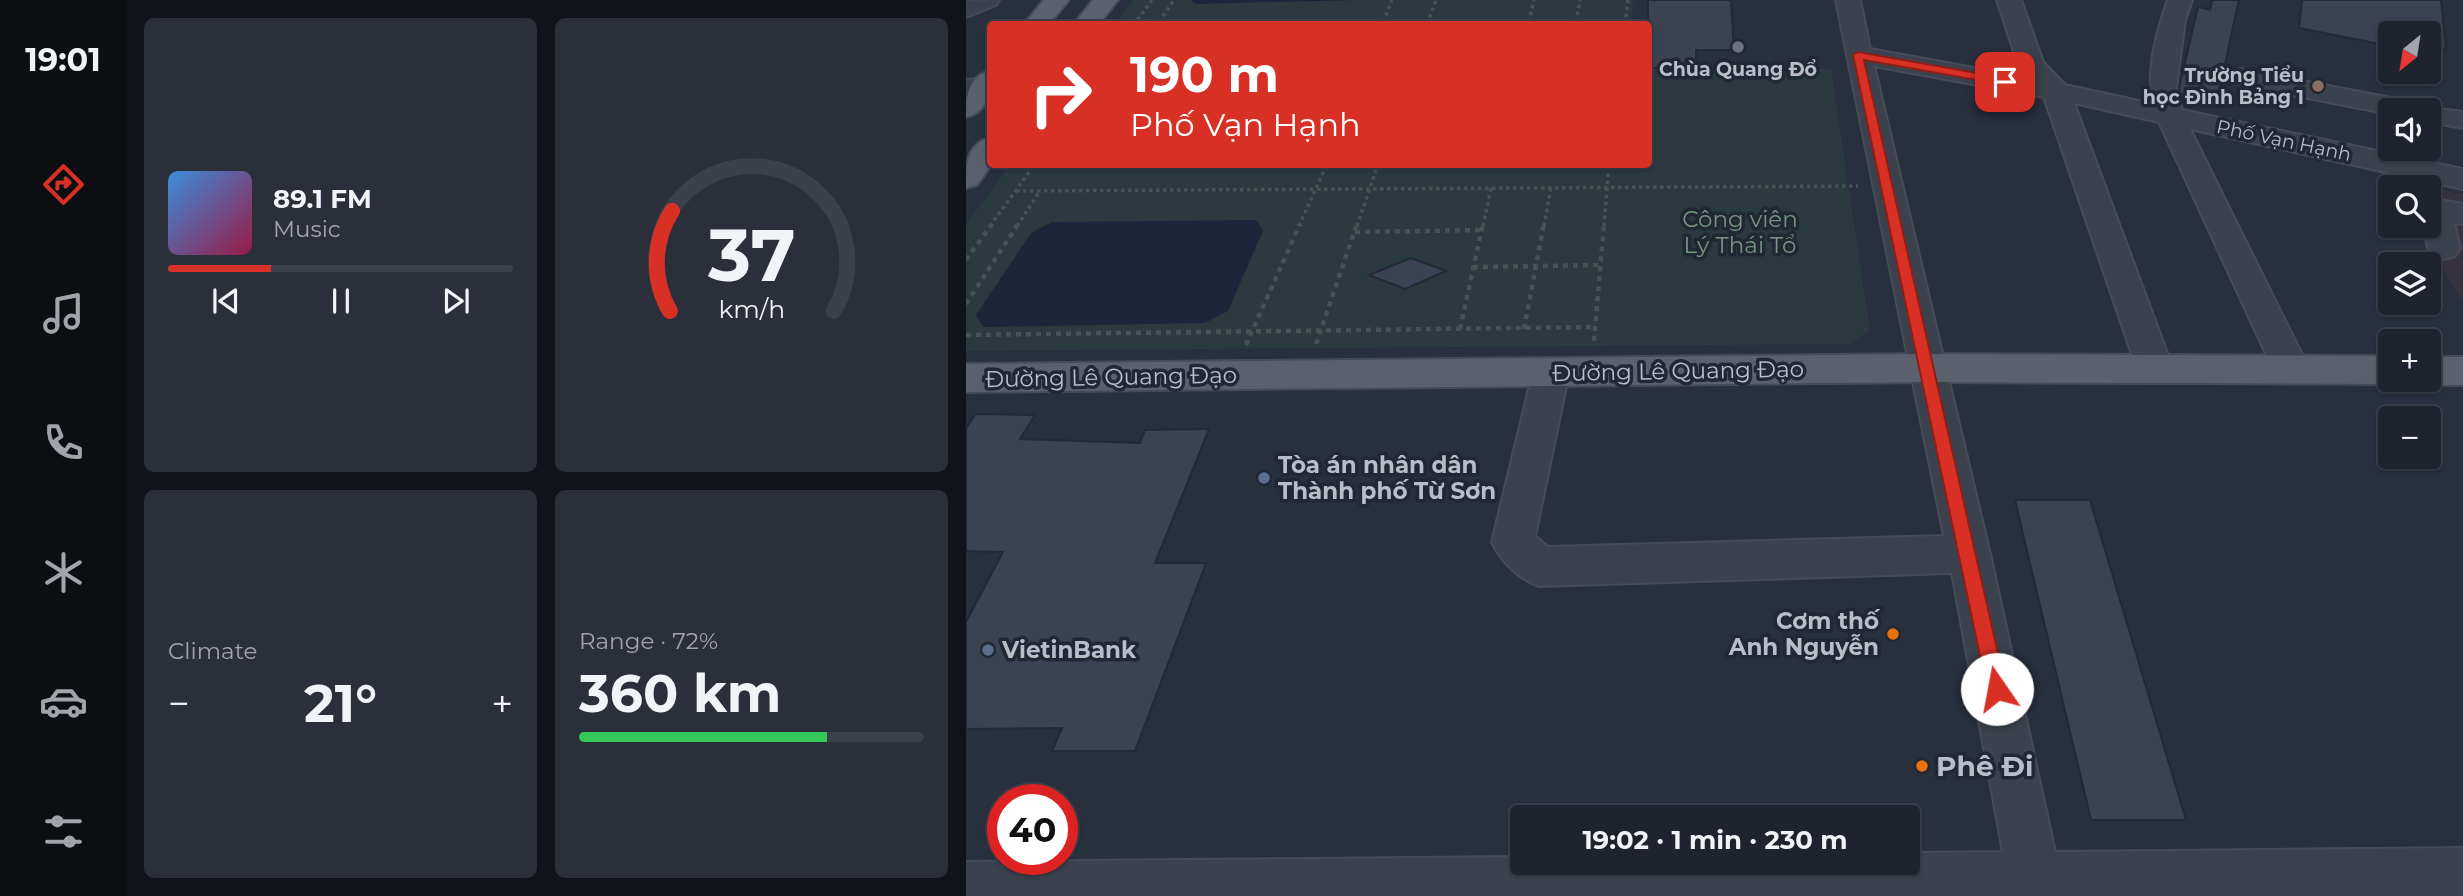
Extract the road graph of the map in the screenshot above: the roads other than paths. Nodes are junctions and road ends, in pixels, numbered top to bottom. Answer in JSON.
{"nodes":[{"id":1,"x":987,"y":0,"type":"edge"},
{"id":2,"x":1057,"y":0,"type":"edge"},
{"id":3,"x":1105,"y":0,"type":"edge"},
{"id":4,"x":1848,"y":0,"type":"edge"},
{"id":5,"x":2009,"y":0,"type":"edge"},
{"id":6,"x":2171,"y":7,"type":"edge"},
{"id":7,"x":966,"y":10,"type":"edge"},
{"id":8,"x":1039,"y":21,"type":"edge"},
{"id":9,"x":1088,"y":21,"type":"edge"},
{"id":10,"x":1858,"y":55,"type":"junction"},
{"id":11,"x":2241,"y":77,"type":"dead end"},
{"id":12,"x":983,"y":91,"type":"edge"},
{"id":13,"x":2056,"y":91,"type":"junction"},
{"id":14,"x":2378,"y":103,"type":"edge"},
{"id":15,"x":966,"y":109,"type":"edge"},
{"id":16,"x":2169,"y":116,"type":"junction"},
{"id":17,"x":2441,"y":116,"type":"edge"},
{"id":18,"x":2463,"y":120,"type":"edge"},
{"id":19,"x":987,"y":151,"type":"edge"},
{"id":20,"x":966,"y":178,"type":"edge"},
{"id":21,"x":2463,"y":179,"type":"edge"},
{"id":22,"x":2463,"y":214,"type":"edge"},
{"id":23,"x":2444,"y":248,"type":"dead end"},
{"id":24,"x":1927,"y":368,"type":"junction"},
{"id":25,"x":2155,"y":369,"type":"junction"},
{"id":26,"x":2291,"y":369,"type":"junction"},
{"id":27,"x":2378,"y":370,"type":"edge"},
{"id":28,"x":2441,"y":371,"type":"edge"},
{"id":29,"x":2463,"y":372,"type":"edge"},
{"id":30,"x":1551,"y":373,"type":"junction"},
{"id":31,"x":966,"y":378,"type":"edge"},
{"id":32,"x":1969,"y":554,"type":"junction"},
{"id":33,"x":2463,"y":874,"type":"edge"},
{"id":34,"x":2037,"y":887,"type":"edge"},
{"id":35,"x":966,"y":888,"type":"edge"}],
"edges":[{"from":1,"to":7,"type":"street"},
{"from":2,"to":8,"type":"main road"},
{"from":3,"to":9,"type":"main road"},
{"from":4,"to":10,"type":"street"},
{"from":5,"to":13,"type":"street"},
{"from":6,"to":16,"type":"street"},
{"from":10,"to":13,"type":"street","name":"Phố Vạn Hạnh"},
{"from":10,"to":24,"type":"street"},
{"from":11,"to":14,"type":"street"},
{"from":12,"to":15,"type":"main road"},
{"from":13,"to":16,"type":"street","name":"Phố Vạn Hạnh"},
{"from":13,"to":25,"type":"street"},
{"from":16,"to":21,"type":"street","name":"Phố Vạn Hạnh"},
{"from":16,"to":26,"type":"street"},
{"from":17,"to":18,"type":"street"},
{"from":19,"to":20,"type":"main road"},
{"from":22,"to":23,"type":"street"},
{"from":24,"to":25,"type":"main road","name":"Đường Lê Quang Đạo"},
{"from":24,"to":30,"type":"main road","name":"Đường Lê Quang Đạo"},
{"from":24,"to":32,"type":"street"},
{"from":25,"to":26,"type":"main road","name":"Đường Lê Quang Đạo"},
{"from":26,"to":27,"type":"main road","name":"Đường Lê Quang Đạo"},
{"from":28,"to":29,"type":"main road"},
{"from":30,"to":31,"type":"main road","name":"Đường Lê Quang Đạo"},
{"from":30,"to":32,"type":"street"},
{"from":32,"to":34,"type":"street"},
{"from":33,"to":34,"type":"street"},
{"from":34,"to":35,"type":"street"}]}
